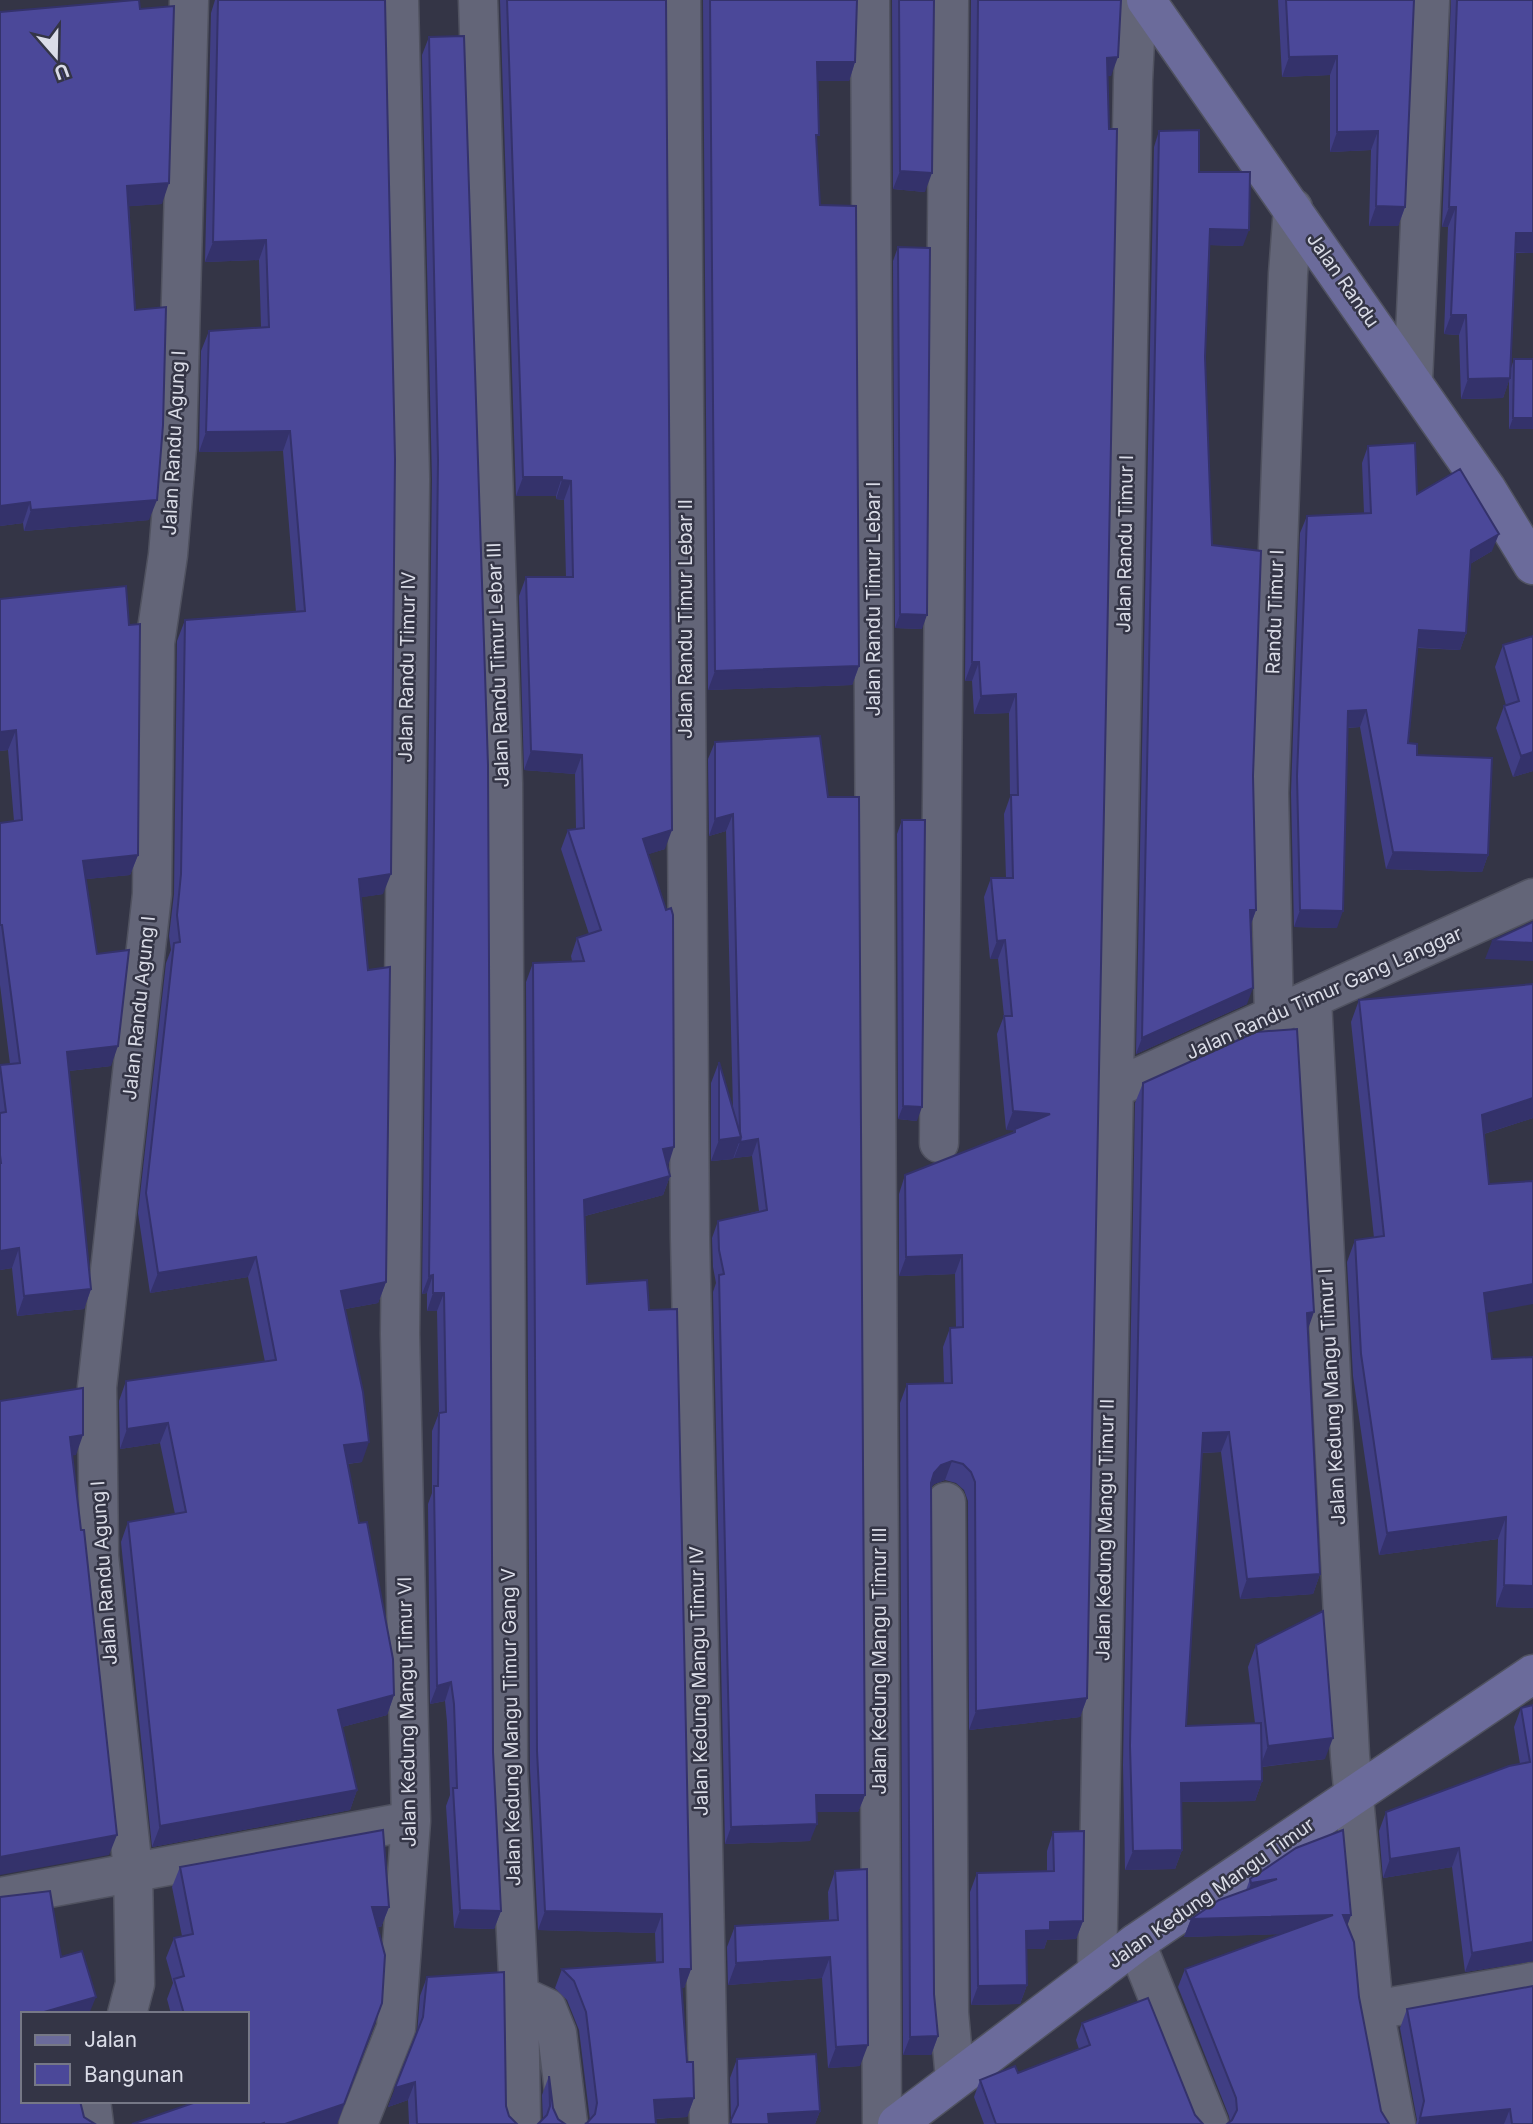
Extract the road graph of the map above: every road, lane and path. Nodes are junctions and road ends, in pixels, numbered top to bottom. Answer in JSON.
{"nodes":[{"id":1,"x":189,"y":0,"type":"edge"},
{"id":2,"x":399,"y":0,"type":"edge"},
{"id":3,"x":478,"y":0,"type":"edge"},
{"id":4,"x":681,"y":0,"type":"edge"},
{"id":5,"x":870,"y":0,"type":"edge"},
{"id":6,"x":948,"y":0,"type":"edge"},
{"id":7,"x":1137,"y":0,"type":"edge"},
{"id":8,"x":1146,"y":0,"type":"edge"},
{"id":9,"x":1430,"y":0,"type":"edge"},
{"id":10,"x":1293,"y":208,"type":"junction"},
{"id":11,"x":1413,"y":381,"type":"junction"},
{"id":12,"x":1533,"y":565,"type":"edge"},
{"id":13,"x":1533,"y":898,"type":"edge"},
{"id":14,"x":1312,"y":999,"type":"junction"},
{"id":15,"x":1274,"y":1017,"type":"junction"},
{"id":16,"x":1115,"y":1088,"type":"junction"},
{"id":17,"x":939,"y":1143,"type":"dead end"},
{"id":18,"x":876,"y":1198,"type":"joint"},
{"id":19,"x":690,"y":1237,"type":"joint"},
{"id":20,"x":505,"y":1329,"type":"joint"},
{"id":21,"x":400,"y":1334,"type":"joint"},
{"id":22,"x":946,"y":1502,"type":"dead end"},
{"id":23,"x":1533,"y":1674,"type":"edge"},
{"id":24,"x":1353,"y":1795,"type":"junction"},
{"id":25,"x":411,"y":1821,"type":"junction"},
{"id":26,"x":133,"y":1870,"type":"junction"},
{"id":27,"x":0,"y":1897,"type":"edge"},
{"id":28,"x":1136,"y":1943,"type":"junction"},
{"id":29,"x":1097,"y":1973,"type":"junction"},
{"id":30,"x":1533,"y":1982,"type":"edge"},
{"id":31,"x":519,"y":1995,"type":"junction"},
{"id":32,"x":1374,"y":2010,"type":"junction"},
{"id":33,"x":128,"y":2012,"type":"edge"},
{"id":34,"x":955,"y":2079,"type":"junction"},
{"id":35,"x":92,"y":2103,"type":"edge"},
{"id":36,"x":94,"y":2124,"type":"edge"},
{"id":37,"x":358,"y":2124,"type":"edge"},
{"id":38,"x":521,"y":2124,"type":"edge"},
{"id":39,"x":568,"y":2124,"type":"edge"},
{"id":40,"x":709,"y":2124,"type":"edge"},
{"id":41,"x":882,"y":2124,"type":"edge"},
{"id":42,"x":897,"y":2124,"type":"edge"},
{"id":43,"x":1209,"y":2124,"type":"edge"},
{"id":44,"x":1396,"y":2124,"type":"edge"}],
"edges":[{"from":1,"to":26,"type":"street","name":"Jalan Randu Agung I"},
{"from":2,"to":21,"type":"street","name":"Jalan Randu Timur IV"},
{"from":3,"to":20,"type":"street","name":"Jalan Randu Timur Lebar III"},
{"from":4,"to":19,"type":"street","name":"Jalan Randu Timur Lebar II"},
{"from":5,"to":18,"type":"street","name":"Jalan Randu Timur Lebar I"},
{"from":6,"to":17,"type":"street"},
{"from":7,"to":16,"type":"street","name":"Jalan Randu Timur I"},
{"from":8,"to":10,"type":"main road","name":"Jalan Randu"},
{"from":9,"to":11,"type":"street"},
{"from":10,"to":11,"type":"main road","name":"Jalan Randu"},
{"from":10,"to":15,"type":"street","name":"Randu Timur I"},
{"from":11,"to":12,"type":"main road","name":"Jalan Randu"},
{"from":13,"to":14,"type":"street","name":"Jalan Randu Timur Gang Langgar"},
{"from":14,"to":15,"type":"street","name":"Jalan Randu Timur Gang Langgar"},
{"from":14,"to":24,"type":"street","name":"Jalan Kedung Mangu Timur I"},
{"from":15,"to":16,"type":"street","name":"Jalan Randu Timur Gang Langgar"},
{"from":16,"to":29,"type":"street","name":"Jalan Kedung Mangu Timur II"},
{"from":18,"to":41,"type":"street","name":"Jalan Kedung Mangu Timur III"},
{"from":19,"to":40,"type":"street","name":"Jalan Kedung Mangu Timur IV"},
{"from":20,"to":31,"type":"street","name":"Jalan Kedung Mangu Timur Gang V"},
{"from":21,"to":25,"type":"street","name":"Jalan Kedung Mangu Timur VI"},
{"from":22,"to":34,"type":"street"},
{"from":23,"to":24,"type":"main road","name":"Jalan Kedung Mangu Timur"},
{"from":24,"to":28,"type":"main road","name":"Jalan Kedung Mangu Timur"},
{"from":24,"to":32,"type":"street","name":"Jalan Kedung Mangu Timur I"},
{"from":25,"to":26,"type":"street"},
{"from":25,"to":37,"type":"street","name":"Jalan Kedung Mangu Timur VI"},
{"from":26,"to":27,"type":"street"},
{"from":26,"to":33,"type":"street","name":"Jalan Randu Agung I"},
{"from":28,"to":29,"type":"main road","name":"Jalan Kedung Mangu Timur"},
{"from":28,"to":43,"type":"street"},
{"from":29,"to":34,"type":"main road","name":"Jalan Kedung Mangu Timur"},
{"from":30,"to":32,"type":"street"},
{"from":31,"to":38,"type":"street","name":"Jalan Kedung Mangu Timur Gang V"},
{"from":31,"to":39,"type":"street"},
{"from":32,"to":44,"type":"street","name":"Jalan Kedung Mangu Timur I"},
{"from":34,"to":42,"type":"main road","name":"Jalan Kedung Mangu Timur"},
{"from":35,"to":36,"type":"street"}]}
